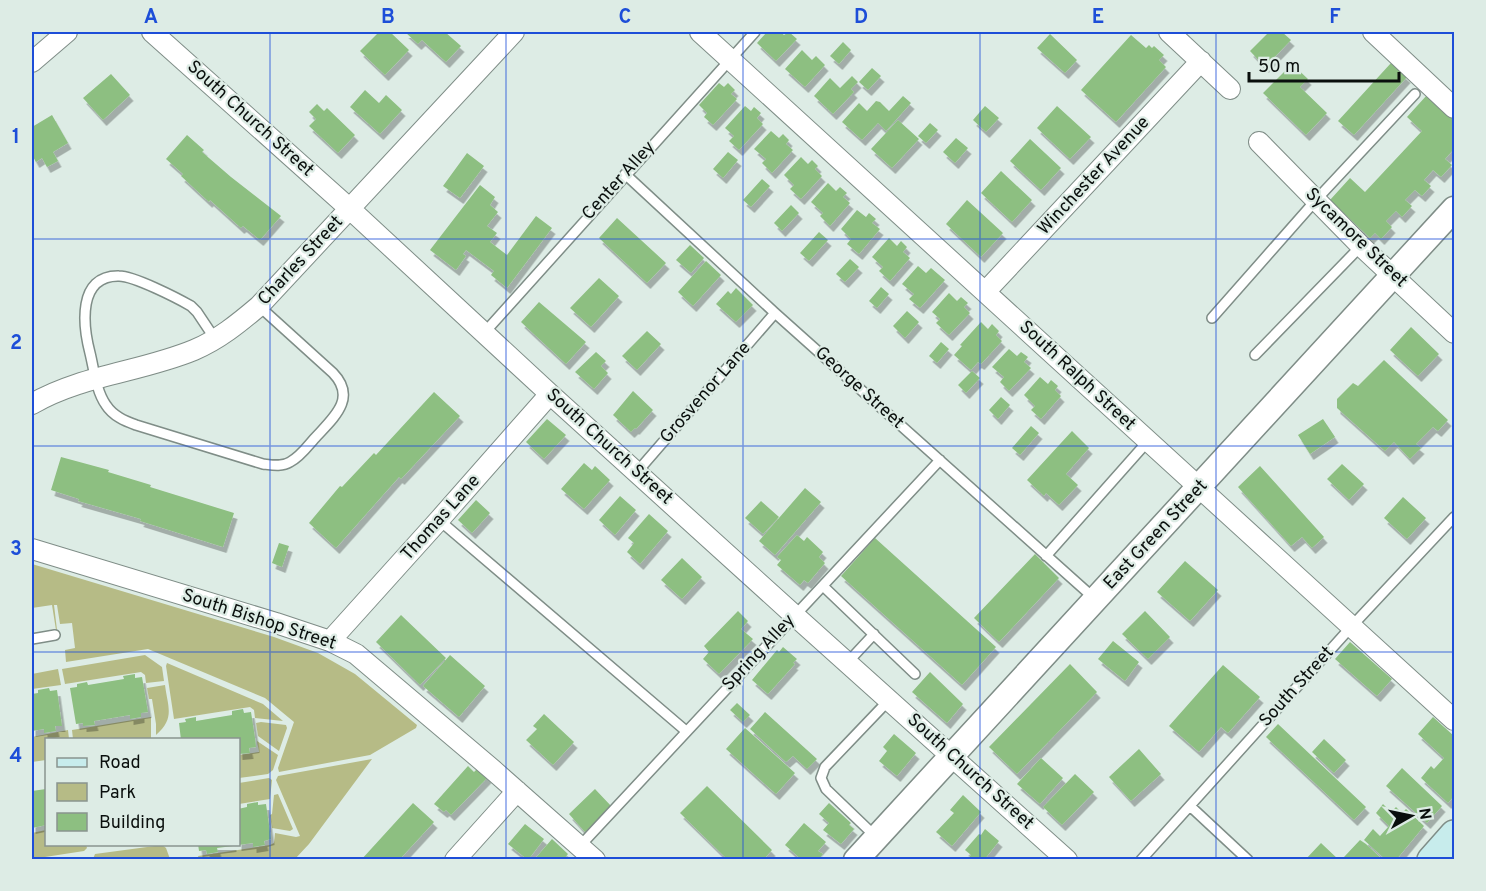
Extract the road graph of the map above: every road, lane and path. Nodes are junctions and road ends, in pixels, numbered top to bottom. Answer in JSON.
{"nodes":[{"id":1,"x":67,"y":32,"type":"edge"},
{"id":2,"x":152,"y":32,"type":"edge"},
{"id":3,"x":514,"y":32,"type":"edge"},
{"id":4,"x":700,"y":32,"type":"edge"},
{"id":5,"x":754,"y":32,"type":"edge"},
{"id":6,"x":1169,"y":32,"type":"edge"},
{"id":7,"x":1373,"y":32,"type":"edge"},
{"id":8,"x":730,"y":58,"type":"junction"},
{"id":9,"x":1201,"y":61,"type":"junction"},
{"id":10,"x":32,"y":62,"type":"edge"},
{"id":11,"x":1230,"y":89,"type":"dead end"},
{"id":12,"x":1415,"y":94,"type":"dead end"},
{"id":13,"x":1455,"y":108,"type":"edge"},
{"id":14,"x":1259,"y":142,"type":"dead end"},
{"id":15,"x":625,"y":174,"type":"junction"},
{"id":16,"x":1316,"y":200,"type":"junction"},
{"id":17,"x":350,"y":209,"type":"junction"},
{"id":18,"x":1455,"y":209,"type":"edge"},
{"id":19,"x":1361,"y":246,"type":"junction"},
{"id":20,"x":1392,"y":276,"type":"junction"},
{"id":21,"x":986,"y":291,"type":"junction"},
{"id":22,"x":259,"y":306,"type":"junction"},
{"id":23,"x":775,"y":313,"type":"junction"},
{"id":24,"x":1212,"y":318,"type":"dead end"},
{"id":25,"x":485,"y":332,"type":"junction"},
{"id":26,"x":1455,"y":333,"type":"edge"},
{"id":27,"x":215,"y":339,"type":"junction"},
{"id":28,"x":1255,"y":355,"type":"dead end"},
{"id":29,"x":96,"y":378,"type":"junction"},
{"id":30,"x":550,"y":394,"type":"junction"},
{"id":31,"x":32,"y":404,"type":"edge"},
{"id":32,"x":1148,"y":441,"type":"junction"},
{"id":33,"x":940,"y":460,"type":"junction"},
{"id":34,"x":637,"y":472,"type":"junction"},
{"id":35,"x":1199,"y":487,"type":"junction"},
{"id":36,"x":1454,"y":519,"type":"edge"},
{"id":37,"x":439,"y":520,"type":"junction"},
{"id":38,"x":32,"y":549,"type":"edge"},
{"id":39,"x":1046,"y":556,"type":"junction"},
{"id":40,"x":823,"y":586,"type":"junction"},
{"id":41,"x":1096,"y":600,"type":"junction"},
{"id":42,"x":795,"y":615,"type":"junction"},
{"id":43,"x":1351,"y":627,"type":"junction"},
{"id":44,"x":874,"y":634,"type":"junction"},
{"id":45,"x":56,"y":635,"type":"dead end"},
{"id":46,"x":32,"y":639,"type":"edge"},
{"id":47,"x":330,"y":641,"type":"junction"},
{"id":48,"x":847,"y":663,"type":"junction"},
{"id":49,"x":915,"y":674,"type":"dead end"},
{"id":50,"x":888,"y":700,"type":"junction"},
{"id":51,"x":1455,"y":720,"type":"edge"},
{"id":52,"x":686,"y":731,"type":"junction"},
{"id":53,"x":952,"y":755,"type":"junction"},
{"id":54,"x":517,"y":791,"type":"junction"},
{"id":55,"x":1190,"y":806,"type":"junction"},
{"id":56,"x":1455,"y":834,"type":"edge"},
{"id":57,"x":876,"y":837,"type":"junction"},
{"id":58,"x":588,"y":855,"type":"edge"},
{"id":59,"x":1244,"y":858,"type":"edge"},
{"id":60,"x":455,"y":860,"type":"edge"},
{"id":61,"x":856,"y":860,"type":"edge"},
{"id":62,"x":1067,"y":860,"type":"edge"},
{"id":63,"x":1141,"y":860,"type":"edge"},
{"id":64,"x":1431,"y":860,"type":"edge"}],
"edges":[{"from":1,"to":10,"type":"street"},
{"from":2,"to":17,"type":"street","name":"South Church Street"},
{"from":3,"to":17,"type":"street","name":"Charles Street"},
{"from":4,"to":8,"type":"street","name":"South Ralph Street"},
{"from":5,"to":8,"type":"lane","name":"Center Alley"},
{"from":6,"to":9,"type":"street"},
{"from":7,"to":13,"type":"street"},
{"from":8,"to":15,"type":"lane","name":"Center Alley"},
{"from":8,"to":21,"type":"street","name":"South Ralph Street"},
{"from":9,"to":11,"type":"street"},
{"from":9,"to":21,"type":"street","name":"Winchester Avenue"},
{"from":12,"to":16,"type":"lane"},
{"from":14,"to":16,"type":"street","name":"Sycamore Street"},
{"from":15,"to":23,"type":"lane","name":"George Street"},
{"from":15,"to":25,"type":"lane","name":"Center Alley"},
{"from":16,"to":19,"type":"street","name":"Sycamore Street"},
{"from":16,"to":24,"type":"lane"},
{"from":17,"to":22,"type":"street","name":"Charles Street"},
{"from":17,"to":25,"type":"street","name":"South Church Street"},
{"from":18,"to":20,"type":"street","name":"East Green Street"},
{"from":19,"to":20,"type":"street","name":"Sycamore Street"},
{"from":19,"to":28,"type":"lane"},
{"from":20,"to":26,"type":"street","name":"Sycamore Street"},
{"from":20,"to":35,"type":"street","name":"East Green Street"},
{"from":21,"to":32,"type":"street","name":"South Ralph Street"},
{"from":22,"to":27,"type":"street","name":"Charles Street"},
{"from":22,"to":29,"type":"lane"},
{"from":23,"to":33,"type":"lane","name":"George Street"},
{"from":23,"to":34,"type":"lane","name":"Grosvenor Lane"},
{"from":25,"to":30,"type":"street","name":"South Church Street"},
{"from":27,"to":29,"type":"street","name":"Charles Street"},
{"from":27,"to":29,"type":"lane"},
{"from":29,"to":31,"type":"street","name":"Charles Street"},
{"from":30,"to":34,"type":"street","name":"South Church Street"},
{"from":30,"to":37,"type":"street","name":"Thomas Lane"},
{"from":32,"to":35,"type":"street","name":"South Ralph Street"},
{"from":32,"to":39,"type":"lane"},
{"from":33,"to":39,"type":"lane","name":"George Street"},
{"from":33,"to":40,"type":"lane","name":"Spring Alley"},
{"from":34,"to":42,"type":"street","name":"South Church Street"},
{"from":35,"to":41,"type":"street","name":"East Green Street"},
{"from":35,"to":43,"type":"street","name":"South Ralph Street"},
{"from":36,"to":43,"type":"lane","name":"South Street"},
{"from":37,"to":47,"type":"street","name":"Thomas Lane"},
{"from":37,"to":52,"type":"lane"},
{"from":38,"to":47,"type":"street","name":"South Bishop Street"},
{"from":39,"to":41,"type":"lane","name":"George Street"},
{"from":40,"to":42,"type":"lane","name":"Spring Alley"},
{"from":40,"to":44,"type":"lane"},
{"from":41,"to":53,"type":"street","name":"East Green Street"},
{"from":42,"to":48,"type":"street","name":"South Church Street"},
{"from":42,"to":52,"type":"lane","name":"Spring Alley"},
{"from":43,"to":51,"type":"street","name":"South Ralph Street"},
{"from":43,"to":55,"type":"lane","name":"South Street"},
{"from":44,"to":48,"type":"lane"},
{"from":44,"to":49,"type":"lane"},
{"from":45,"to":46,"type":"lane"},
{"from":47,"to":54,"type":"street","name":"South Bishop Street"},
{"from":48,"to":50,"type":"street","name":"South Church Street"},
{"from":50,"to":53,"type":"street","name":"South Church Street"},
{"from":50,"to":57,"type":"lane"},
{"from":52,"to":58,"type":"lane","name":"Spring Alley"},
{"from":53,"to":57,"type":"street","name":"East Green Street"},
{"from":53,"to":62,"type":"street","name":"South Church Street"},
{"from":54,"to":58,"type":"street","name":"South Bishop Street"},
{"from":54,"to":60,"type":"street"},
{"from":55,"to":59,"type":"lane"},
{"from":55,"to":63,"type":"lane","name":"South Street"},
{"from":56,"to":64,"type":"main road"},
{"from":57,"to":61,"type":"street","name":"East Green Street"}]}
